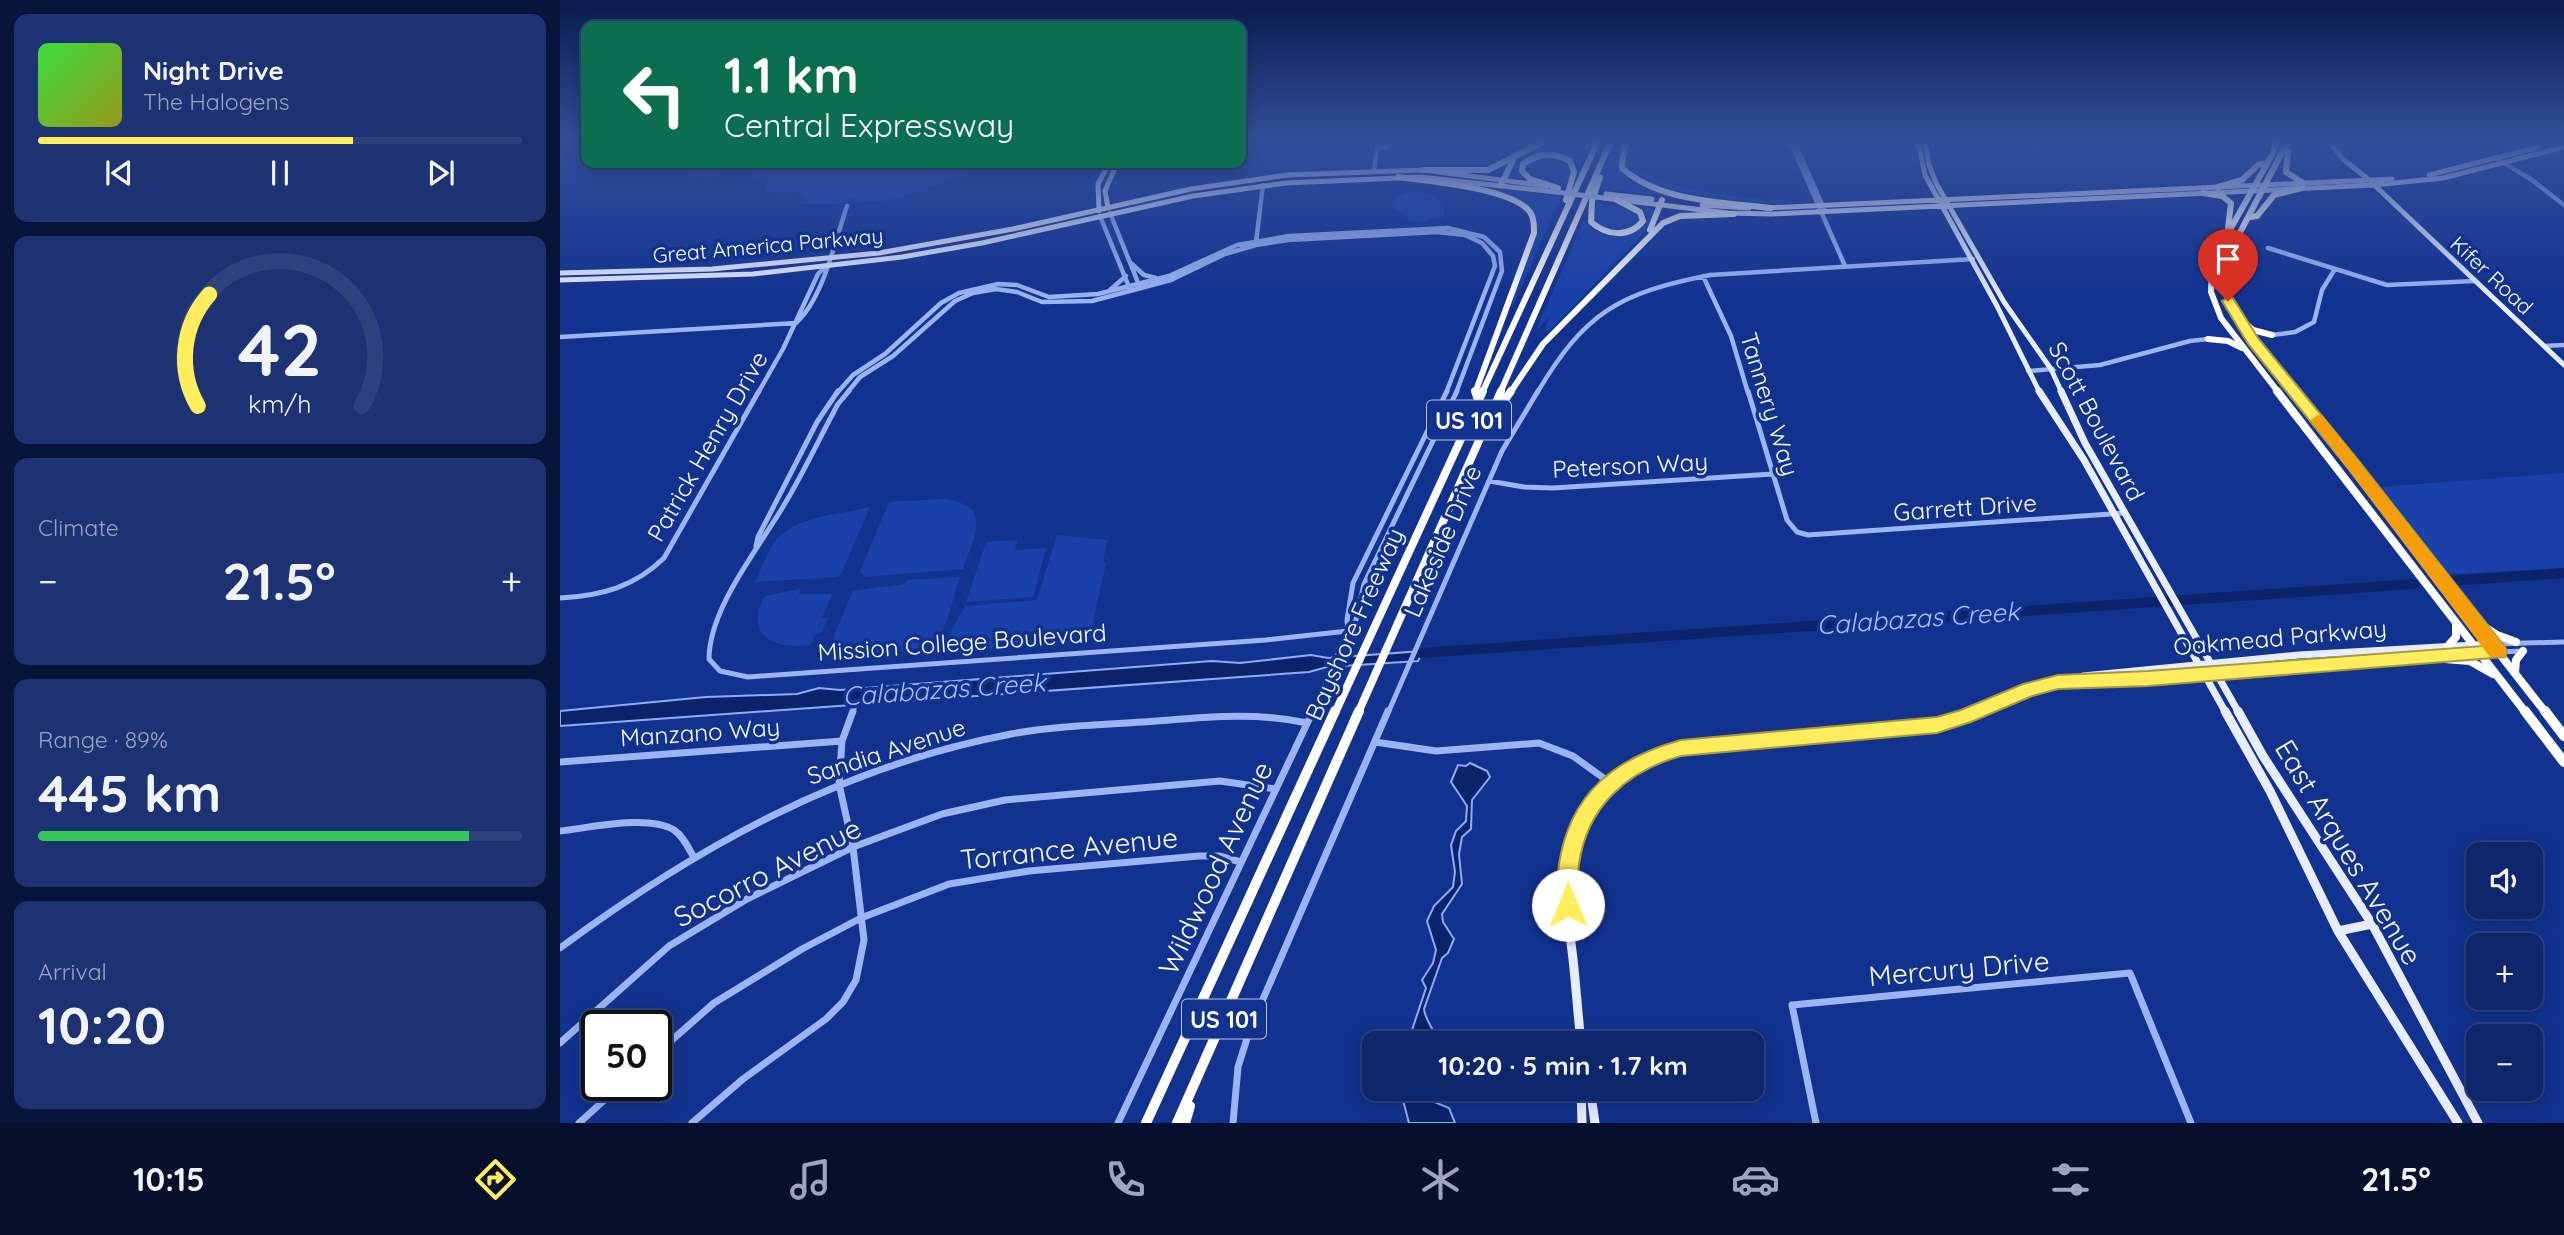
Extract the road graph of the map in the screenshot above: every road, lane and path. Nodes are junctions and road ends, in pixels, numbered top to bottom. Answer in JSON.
{"nodes":[{"id":1,"x":1172,"y":193,"type":"edge"},
{"id":2,"x":1210,"y":193,"type":"edge"},
{"id":3,"x":1262,"y":193,"type":"edge"},
{"id":4,"x":1487,"y":193,"type":"edge"},
{"id":5,"x":1568,"y":193,"type":"edge"},
{"id":6,"x":1573,"y":193,"type":"edge"},
{"id":7,"x":1584,"y":193,"type":"edge"},
{"id":8,"x":1589,"y":193,"type":"edge"},
{"id":9,"x":1595,"y":193,"type":"edge"},
{"id":10,"x":1685,"y":193,"type":"edge"},
{"id":11,"x":1815,"y":193,"type":"edge"},
{"id":12,"x":1935,"y":193,"type":"edge"},
{"id":13,"x":1943,"y":193,"type":"edge"},
{"id":14,"x":2110,"y":193,"type":"edge"},
{"id":15,"x":2193,"y":193,"type":"edge"},
{"id":16,"x":2206,"y":193,"type":"edge"},
{"id":17,"x":2251,"y":193,"type":"edge"},
{"id":18,"x":2261,"y":193,"type":"edge"},
{"id":19,"x":2279,"y":193,"type":"edge"},
{"id":20,"x":2383,"y":193,"type":"edge"},
{"id":21,"x":2549,"y":193,"type":"edge"},
{"id":22,"x":1096,"y":194,"type":"joint"},
{"id":23,"x":1105,"y":194,"type":"joint"},
{"id":24,"x":1605,"y":196,"type":"junction"},
{"id":25,"x":1616,"y":200,"type":"junction"},
{"id":26,"x":1132,"y":201,"type":"junction"},
{"id":27,"x":1661,"y":202,"type":"junction"},
{"id":28,"x":1940,"y":203,"type":"junction"},
{"id":29,"x":1948,"y":203,"type":"junction"},
{"id":30,"x":2564,"y":205,"type":"edge"},
{"id":31,"x":847,"y":206,"type":"dead end"},
{"id":32,"x":1771,"y":208,"type":"junction"},
{"id":33,"x":1822,"y":208,"type":"junction"},
{"id":34,"x":1109,"y":210,"type":"junction"},
{"id":35,"x":1099,"y":212,"type":"junction"},
{"id":36,"x":1076,"y":214,"type":"junction"},
{"id":37,"x":1734,"y":214,"type":"junction"},
{"id":38,"x":2250,"y":217,"type":"junction"},
{"id":39,"x":1556,"y":229,"type":"junction"},
{"id":40,"x":2228,"y":232,"type":"junction"},
{"id":41,"x":1643,"y":241,"type":"junction"},
{"id":42,"x":1256,"y":242,"type":"junction"},
{"id":43,"x":2268,"y":248,"type":"dead end"},
{"id":44,"x":1979,"y":258,"type":"junction"},
{"id":45,"x":828,"y":259,"type":"junction"},
{"id":46,"x":1970,"y":260,"type":"junction"},
{"id":47,"x":1131,"y":264,"type":"junction"},
{"id":48,"x":825,"y":267,"type":"junction"},
{"id":49,"x":1845,"y":267,"type":"junction"},
{"id":50,"x":2335,"y":269,"type":"junction"},
{"id":51,"x":560,"y":272,"type":"edge"},
{"id":52,"x":1126,"y":276,"type":"junction"},
{"id":53,"x":1703,"y":276,"type":"junction"},
{"id":54,"x":1162,"y":278,"type":"junction"},
{"id":55,"x":560,"y":280,"type":"edge"},
{"id":56,"x":2224,"y":281,"type":"junction"},
{"id":57,"x":2475,"y":281,"type":"junction"},
{"id":58,"x":1140,"y":286,"type":"junction"},
{"id":59,"x":1130,"y":289,"type":"junction"},
{"id":60,"x":1108,"y":292,"type":"junction"},
{"id":61,"x":2221,"y":318,"type":"junction"},
{"id":62,"x":796,"y":323,"type":"junction"},
{"id":63,"x":2272,"y":335,"type":"junction"},
{"id":64,"x":560,"y":337,"type":"edge"},
{"id":65,"x":2208,"y":339,"type":"junction"},
{"id":66,"x":2544,"y":345,"type":"junction"},
{"id":67,"x":2564,"y":345,"type":"edge"},
{"id":68,"x":2248,"y":352,"type":"junction"},
{"id":69,"x":2564,"y":365,"type":"edge"},
{"id":70,"x":2051,"y":369,"type":"junction"},
{"id":71,"x":2028,"y":371,"type":"junction"},
{"id":72,"x":2297,"y":394,"type":"junction"},
{"id":73,"x":1478,"y":400,"type":"junction"},
{"id":74,"x":1478,"y":438,"type":"junction"},
{"id":75,"x":1773,"y":474,"type":"junction"},
{"id":76,"x":1489,"y":481,"type":"junction"},
{"id":77,"x":2124,"y":513,"type":"junction"},
{"id":78,"x":2114,"y":514,"type":"junction"},
{"id":79,"x":1808,"y":535,"type":"joint"},
{"id":80,"x":756,"y":546,"type":"junction"},
{"id":81,"x":560,"y":598,"type":"edge"},
{"id":82,"x":2179,"y":608,"type":"joint"},
{"id":83,"x":2168,"y":609,"type":"joint"},
{"id":84,"x":2473,"y":619,"type":"junction"},
{"id":85,"x":2456,"y":623,"type":"junction"},
{"id":86,"x":1348,"y":631,"type":"junction"},
{"id":87,"x":2564,"y":642,"type":"edge"},
{"id":88,"x":2492,"y":644,"type":"junction"},
{"id":89,"x":2473,"y":645,"type":"junction"},
{"id":90,"x":2448,"y":646,"type":"junction"},
{"id":91,"x":2521,"y":646,"type":"junction"},
{"id":92,"x":2499,"y":652,"type":"junction"},
{"id":93,"x":2480,"y":653,"type":"junction"},
{"id":94,"x":2419,"y":657,"type":"junction"},
{"id":95,"x":2210,"y":662,"type":"junction"},
{"id":96,"x":2198,"y":664,"type":"junction"},
{"id":97,"x":2216,"y":673,"type":"junction"},
{"id":98,"x":2515,"y":673,"type":"junction"},
{"id":99,"x":2203,"y":674,"type":"junction"},
{"id":100,"x":2072,"y":680,"type":"junction"},
{"id":101,"x":2501,"y":680,"type":"junction"},
{"id":102,"x":855,"y":706,"type":"dead end"},
{"id":103,"x":1307,"y":723,"type":"junction"},
{"id":104,"x":2564,"y":736,"type":"edge"},
{"id":105,"x":842,"y":741,"type":"junction"},
{"id":106,"x":1376,"y":742,"type":"junction"},
{"id":107,"x":560,"y":762,"type":"edge"},
{"id":108,"x":2564,"y":762,"type":"edge"},
{"id":109,"x":1609,"y":782,"type":"junction"},
{"id":110,"x":839,"y":784,"type":"junction"},
{"id":111,"x":1275,"y":789,"type":"junction"},
{"id":112,"x":560,"y":831,"type":"edge"},
{"id":113,"x":853,"y":847,"type":"junction"},
{"id":114,"x":693,"y":856,"type":"junction"},
{"id":115,"x":1241,"y":862,"type":"junction"},
{"id":116,"x":861,"y":918,"type":"junction"},
{"id":117,"x":2372,"y":924,"type":"junction"},
{"id":118,"x":2338,"y":931,"type":"junction"},
{"id":119,"x":560,"y":948,"type":"edge"},
{"id":120,"x":1580,"y":1031,"type":"edge"},
{"id":121,"x":672,"y":1040,"type":"edge"},
{"id":122,"x":560,"y":1042,"type":"edge"},
{"id":123,"x":1195,"y":1086,"type":"junction"},
{"id":124,"x":603,"y":1101,"type":"edge"},
{"id":125,"x":1581,"y":1101,"type":"edge"},
{"id":126,"x":1592,"y":1101,"type":"edge"},
{"id":127,"x":579,"y":1123,"type":"edge"},
{"id":128,"x":692,"y":1123,"type":"edge"},
{"id":129,"x":1118,"y":1123,"type":"edge"},
{"id":130,"x":1146,"y":1123,"type":"edge"},
{"id":131,"x":1177,"y":1123,"type":"edge"},
{"id":132,"x":1185,"y":1123,"type":"edge"},
{"id":133,"x":1233,"y":1123,"type":"edge"},
{"id":134,"x":1582,"y":1123,"type":"edge"},
{"id":135,"x":1595,"y":1123,"type":"edge"},
{"id":136,"x":1816,"y":1123,"type":"edge"},
{"id":137,"x":2191,"y":1123,"type":"edge"},
{"id":138,"x":2458,"y":1123,"type":"edge"},
{"id":139,"x":2477,"y":1123,"type":"edge"}],
"edges":[{"from":1,"to":26,"type":"main road","name":"Great America Parkway"},
{"from":2,"to":34,"type":"main road","name":"Great America Parkway"},
{"from":3,"to":42,"type":"street"},
{"from":4,"to":73,"type":"highway"},
{"from":5,"to":39,"type":"highway"},
{"from":6,"to":39,"type":"highway","name":"Bayshore Freeway","number":"US 101"},
{"from":7,"to":24,"type":"main road","name":"Great America Parkway","bridge":true},
{"from":8,"to":74,"type":"highway","name":"Bayshore Freeway","number":"US 101"},
{"from":9,"to":25,"type":"highway"},
{"from":10,"to":32,"type":"highway"},
{"from":11,"to":33,"type":"street"},
{"from":12,"to":28,"type":"main road","name":"Scott Boulevard"},
{"from":13,"to":29,"type":"main road","name":"Scott Boulevard"},
{"from":14,"to":29,"type":"main road"},
{"from":15,"to":29,"type":"main road"},
{"from":16,"to":40,"type":"highway"},
{"from":17,"to":40,"type":"highway"},
{"from":18,"to":38,"type":"highway"},
{"from":19,"to":38,"type":"highway"},
{"from":20,"to":57,"type":"main road","name":"Kifer Road"},
{"from":21,"to":30,"type":"street"},
{"from":22,"to":35,"type":"main road"},
{"from":22,"to":36,"type":"main road"},
{"from":23,"to":26,"type":"main road"},
{"from":23,"to":34,"type":"main road"},
{"from":24,"to":25,"type":"main road"},
{"from":24,"to":27,"type":"main road"},
{"from":25,"to":27,"type":"main road"},
{"from":26,"to":34,"type":"main road","name":"Great America Parkway"},
{"from":27,"to":32,"type":"main road"},
{"from":27,"to":37,"type":"main road"},
{"from":27,"to":41,"type":"highway"},
{"from":28,"to":29,"type":"main road"},
{"from":28,"to":33,"type":"main road"},
{"from":28,"to":46,"type":"main road","name":"Scott Boulevard"},
{"from":29,"to":44,"type":"main road","name":"Scott Boulevard"},
{"from":31,"to":45,"type":"street","name":"Patrick Henry Drive"},
{"from":32,"to":33,"type":"main road"},
{"from":33,"to":37,"type":"main road"},
{"from":33,"to":49,"type":"street"},
{"from":34,"to":35,"type":"main road","name":"Great America Parkway"},
{"from":34,"to":47,"type":"street"},
{"from":35,"to":36,"type":"main road","name":"Great America Parkway"},
{"from":35,"to":48,"type":"main road","name":"Great America Parkway"},
{"from":35,"to":52,"type":"street"},
{"from":36,"to":45,"type":"main road","name":"Great America Parkway"},
{"from":37,"to":41,"type":"highway"},
{"from":38,"to":56,"type":"highway"},
{"from":39,"to":73,"type":"highway","name":"Bayshore Freeway","number":"US 101"},
{"from":40,"to":61,"type":"highway"},
{"from":41,"to":74,"type":"highway"},
{"from":42,"to":54,"type":"street","name":"Mission College Boulevard"},
{"from":42,"to":58,"type":"street","name":"Mission College Boulevard"},
{"from":42,"to":86,"type":"street","name":"Mission College Boulevard"},
{"from":42,"to":86,"type":"street","name":"Mission College Boulevard"},
{"from":43,"to":50,"type":"street"},
{"from":44,"to":46,"type":"street","name":"Lakeside Drive"},
{"from":44,"to":70,"type":"main road","name":"Scott Boulevard"},
{"from":45,"to":48,"type":"street","name":"Patrick Henry Drive"},
{"from":45,"to":51,"type":"main road","name":"Great America Parkway"},
{"from":46,"to":49,"type":"street","name":"Lakeside Drive"},
{"from":46,"to":71,"type":"main road","name":"Scott Boulevard"},
{"from":47,"to":54,"type":"street"},
{"from":47,"to":58,"type":"street"},
{"from":48,"to":55,"type":"main road","name":"Great America Parkway"},
{"from":48,"to":62,"type":"street","name":"Patrick Henry Drive"},
{"from":49,"to":53,"type":"street","name":"Lakeside Drive"},
{"from":50,"to":57,"type":"street"},
{"from":50,"to":63,"type":"street"},
{"from":52,"to":59,"type":"street"},
{"from":52,"to":60,"type":"street"},
{"from":53,"to":75,"type":"street","name":"Tannery Way"},
{"from":53,"to":76,"type":"street","name":"Lakeside Drive"},
{"from":54,"to":58,"type":"street","name":"Mission College Boulevard"},
{"from":56,"to":63,"type":"highway"},
{"from":56,"to":72,"type":"highway"},
{"from":57,"to":66,"type":"main road","name":"Kifer Road"},
{"from":58,"to":59,"type":"street","name":"Mission College Boulevard"},
{"from":59,"to":60,"type":"street","name":"Mission College Boulevard"},
{"from":59,"to":80,"type":"street","name":"Mission College Boulevard"},
{"from":60,"to":80,"type":"street","name":"Mission College Boulevard"},
{"from":61,"to":65,"type":"highway"},
{"from":61,"to":68,"type":"highway"},
{"from":62,"to":64,"type":"street"},
{"from":62,"to":81,"type":"street","name":"Patrick Henry Drive"},
{"from":63,"to":72,"type":"highway"},
{"from":65,"to":68,"type":"highway"},
{"from":65,"to":70,"type":"street"},
{"from":66,"to":67,"type":"street"},
{"from":66,"to":69,"type":"main road","name":"Kifer Road"},
{"from":68,"to":85,"type":"highway"},
{"from":70,"to":71,"type":"street"},
{"from":70,"to":77,"type":"main road","name":"Scott Boulevard"},
{"from":71,"to":78,"type":"main road","name":"Scott Boulevard"},
{"from":72,"to":84,"type":"highway"},
{"from":73,"to":130,"type":"highway","name":"Bayshore Freeway","number":"US 101"},
{"from":74,"to":123,"type":"highway","name":"Bayshore Freeway","number":"US 101"},
{"from":75,"to":76,"type":"street","name":"Peterson Way"},
{"from":75,"to":79,"type":"street","name":"Tannery Way"},
{"from":76,"to":106,"type":"street","name":"Lakeside Drive"},
{"from":77,"to":78,"type":"street","name":"Garrett Drive"},
{"from":77,"to":82,"type":"main road","name":"Scott Boulevard"},
{"from":78,"to":79,"type":"street","name":"Garrett Drive"},
{"from":78,"to":83,"type":"main road","name":"Scott Boulevard"},
{"from":80,"to":86,"type":"street","name":"Mission College Boulevard"},
{"from":82,"to":95,"type":"main road","name":"East Arques Avenue"},
{"from":83,"to":96,"type":"main road","name":"East Arques Avenue"},
{"from":84,"to":88,"type":"highway"},
{"from":84,"to":91,"type":"highway"},
{"from":85,"to":89,"type":"highway"},
{"from":85,"to":90,"type":"highway"},
{"from":86,"to":103,"type":"street","name":"Wildwood Avenue"},
{"from":87,"to":91,"type":"street"},
{"from":88,"to":89,"type":"main road","name":"Oakmead Parkway"},
{"from":88,"to":91,"type":"street"},
{"from":88,"to":92,"type":"highway"},
{"from":89,"to":90,"type":"main road","name":"Oakmead Parkway"},
{"from":89,"to":93,"type":"highway"},
{"from":90,"to":95,"type":"main road","name":"Oakmead Parkway"},
{"from":91,"to":92,"type":"street"},
{"from":91,"to":98,"type":"highway"},
{"from":92,"to":93,"type":"main road","name":"Oakmead Parkway"},
{"from":92,"to":98,"type":"highway"},
{"from":93,"to":94,"type":"main road","name":"Oakmead Parkway"},
{"from":93,"to":101,"type":"highway"},
{"from":94,"to":97,"type":"main road","name":"Oakmead Parkway"},
{"from":94,"to":101,"type":"highway"},
{"from":95,"to":96,"type":"main road","name":"Oakmead Parkway"},
{"from":95,"to":97,"type":"main road","name":"East Arques Avenue"},
{"from":96,"to":99,"type":"main road","name":"East Arques Avenue"},
{"from":96,"to":100,"type":"main road","name":"Oakmead Parkway"},
{"from":97,"to":99,"type":"main road","name":"Oakmead Parkway"},
{"from":97,"to":117,"type":"main road","name":"East Arques Avenue"},
{"from":98,"to":104,"type":"highway"},
{"from":99,"to":100,"type":"main road","name":"Oakmead Parkway"},
{"from":99,"to":118,"type":"main road","name":"East Arques Avenue"},
{"from":100,"to":109,"type":"main road","name":"Oakmead Parkway"},
{"from":101,"to":108,"type":"highway"},
{"from":102,"to":105,"type":"street"},
{"from":103,"to":110,"type":"street","name":"Sandia Avenue"},
{"from":103,"to":111,"type":"street","name":"Wildwood Avenue"},
{"from":105,"to":107,"type":"street","name":"Manzano Way"},
{"from":105,"to":110,"type":"street"},
{"from":106,"to":109,"type":"street"},
{"from":106,"to":133,"type":"street","name":"Lakeside Drive"},
{"from":109,"to":120,"type":"main road","name":"Oakmead Parkway"},
{"from":110,"to":113,"type":"street"},
{"from":110,"to":114,"type":"street","name":"Sandia Avenue"},
{"from":111,"to":113,"type":"street","name":"Socorro Avenue"},
{"from":111,"to":115,"type":"street","name":"Wildwood Avenue"},
{"from":112,"to":114,"type":"street"},
{"from":113,"to":116,"type":"street"},
{"from":113,"to":122,"type":"street","name":"Socorro Avenue"},
{"from":114,"to":119,"type":"street","name":"Sandia Avenue"},
{"from":115,"to":116,"type":"street","name":"Torrance Avenue"},
{"from":115,"to":129,"type":"street","name":"Wildwood Avenue"},
{"from":116,"to":121,"type":"street","name":"Torrance Avenue"},
{"from":116,"to":128,"type":"street"},
{"from":117,"to":118,"type":"main road"},
{"from":117,"to":139,"type":"main road","name":"East Arques Avenue"},
{"from":118,"to":138,"type":"main road","name":"East Arques Avenue"},
{"from":123,"to":131,"type":"highway","name":"Bayshore Freeway","number":"US 101"},
{"from":123,"to":132,"type":"highway"},
{"from":124,"to":127,"type":"street"},
{"from":125,"to":134,"type":"main road"},
{"from":126,"to":135,"type":"main road"},
{"from":136,"to":137,"type":"street","name":"Mercury Drive"}]}
